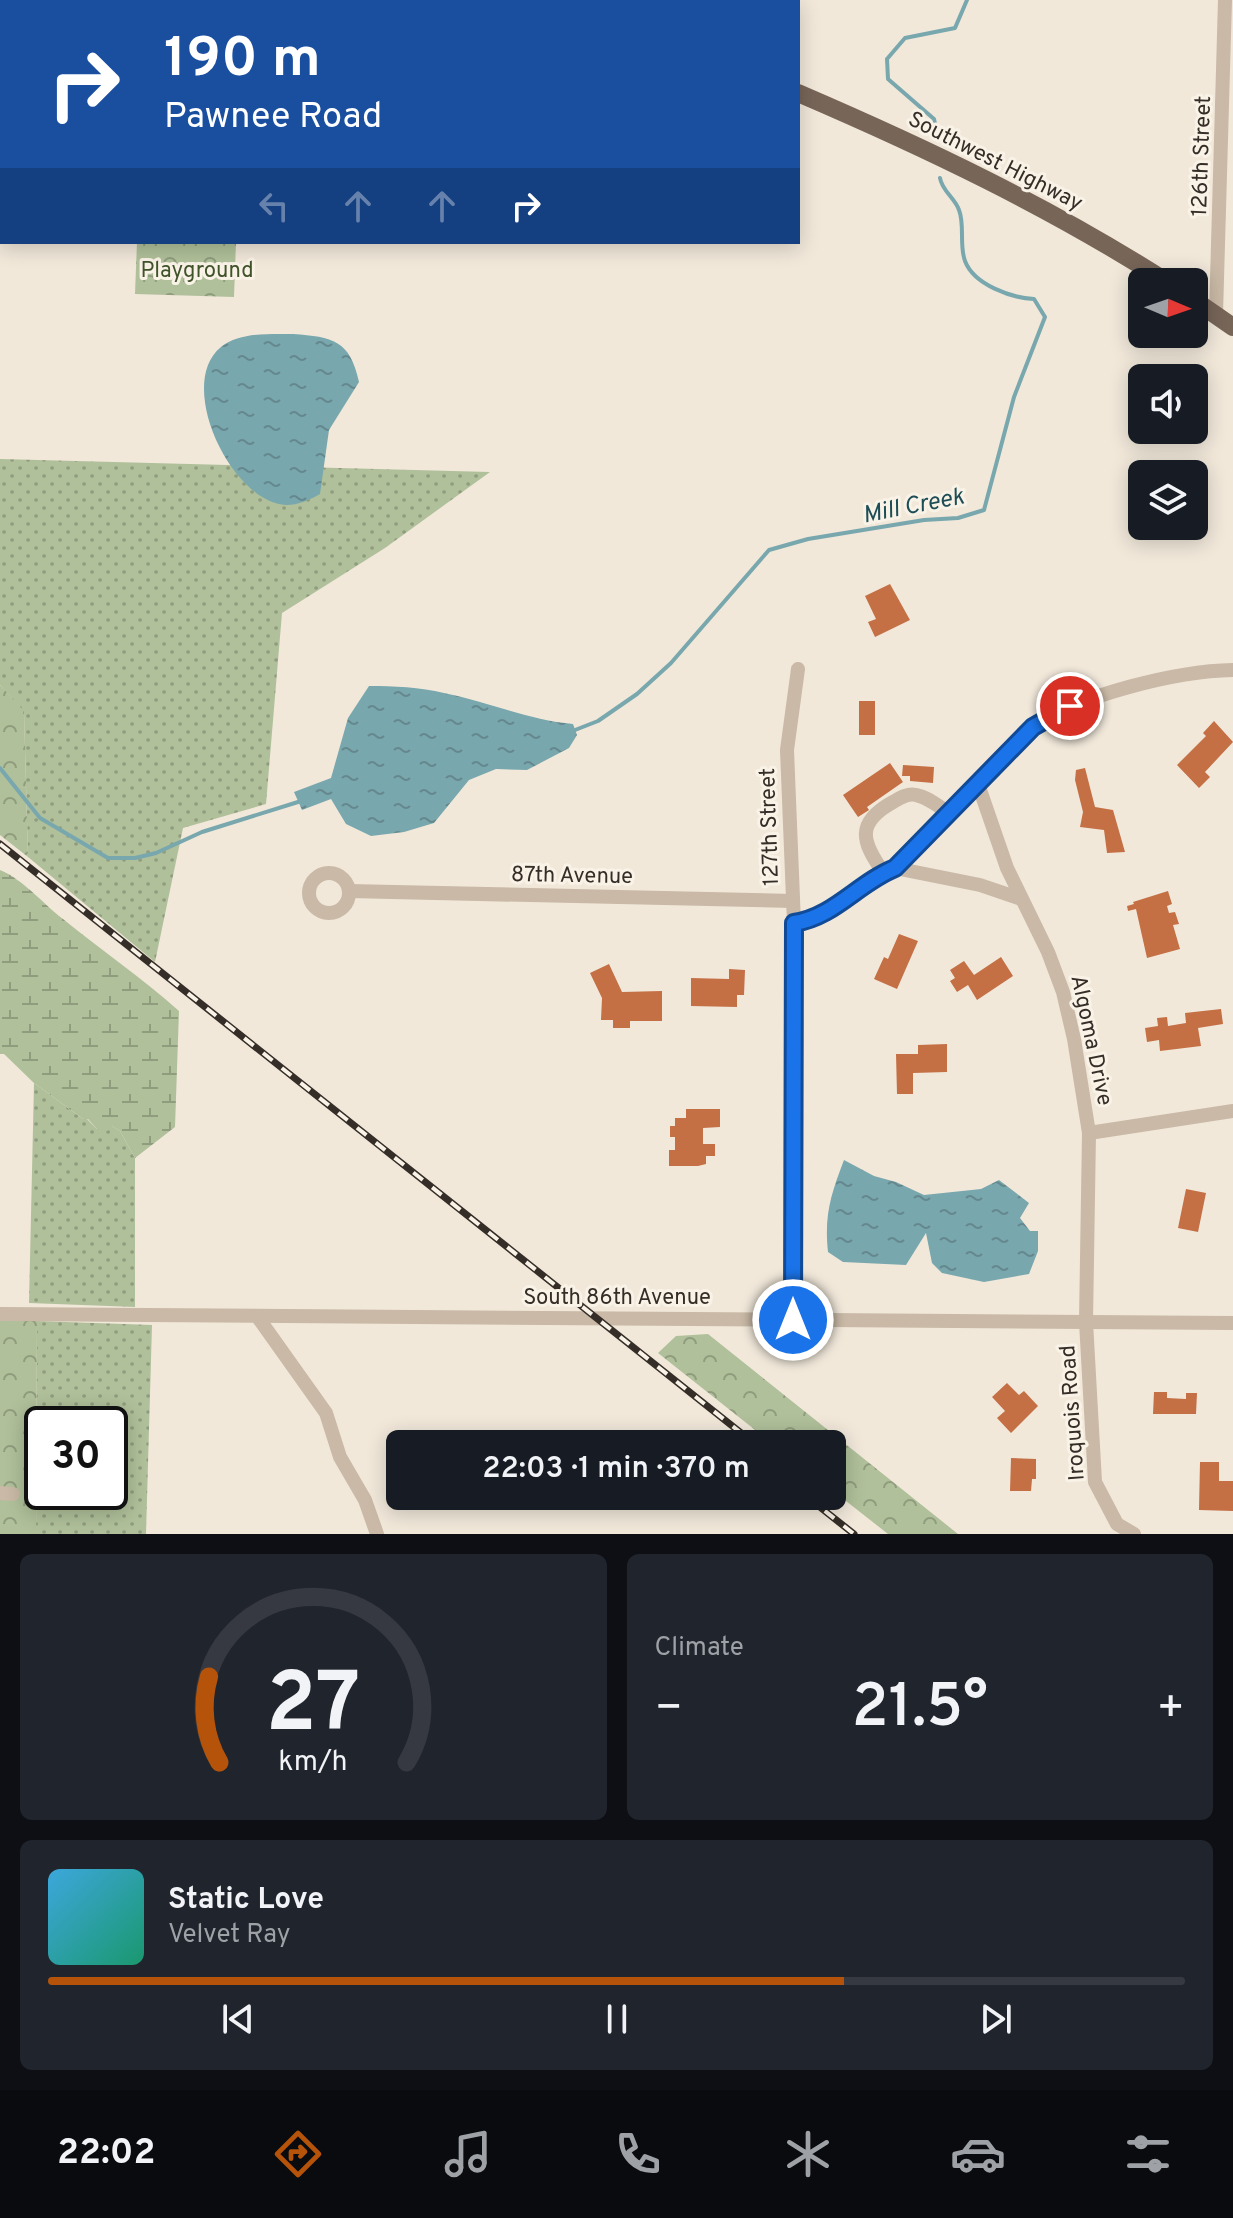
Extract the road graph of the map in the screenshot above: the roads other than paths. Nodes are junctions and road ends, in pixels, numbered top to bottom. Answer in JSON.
{"nodes":[{"id":1,"x":1225,"y":0,"type":"edge"},
{"id":2,"x":800,"y":94,"type":"edge"},
{"id":3,"x":1228,"y":95,"type":"edge"},
{"id":4,"x":1145,"y":268,"type":"edge"},
{"id":5,"x":1208,"y":309,"type":"edge"},
{"id":6,"x":1216,"y":314,"type":"junction"},
{"id":7,"x":1233,"y":327,"type":"edge"},
{"id":8,"x":798,"y":669,"type":"dead end"},
{"id":9,"x":1233,"y":670,"type":"edge"},
{"id":10,"x":978,"y":784,"type":"junction"},
{"id":11,"x":949,"y":813,"type":"junction"},
{"id":12,"x":889,"y":870,"type":"junction"},
{"id":13,"x":349,"y":891,"type":"dead end"},
{"id":14,"x":1021,"y":899,"type":"junction"},
{"id":15,"x":793,"y":901,"type":"junction"},
{"id":16,"x":794,"y":923,"type":"junction"},
{"id":17,"x":1233,"y":1111,"type":"edge"},
{"id":18,"x":1089,"y":1133,"type":"junction"},
{"id":19,"x":0,"y":1314,"type":"edge"},
{"id":20,"x":257,"y":1316,"type":"junction"},
{"id":21,"x":793,"y":1320,"type":"junction"},
{"id":22,"x":1086,"y":1322,"type":"junction"},
{"id":23,"x":1233,"y":1323,"type":"edge"},
{"id":24,"x":377,"y":1534,"type":"edge"},
{"id":25,"x":1134,"y":1534,"type":"edge"}],
"edges":[{"from":1,"to":3,"type":"street","name":"126th Street"},
{"from":2,"to":4,"type":"main road","name":"Southwest Highway"},
{"from":3,"to":6,"type":"street","name":"126th Street"},
{"from":5,"to":6,"type":"main road"},
{"from":6,"to":7,"type":"main road"},
{"from":8,"to":15,"type":"street","name":"127th Street"},
{"from":9,"to":10,"type":"street"},
{"from":10,"to":11,"type":"street"},
{"from":10,"to":14,"type":"street","name":"Algoma Drive"},
{"from":11,"to":12,"type":"street"},
{"from":11,"to":12,"type":"street"},
{"from":12,"to":14,"type":"street"},
{"from":12,"to":16,"type":"street"},
{"from":13,"to":15,"type":"street","name":"87th Avenue"},
{"from":14,"to":18,"type":"street","name":"Algoma Drive"},
{"from":15,"to":16,"type":"street","name":"127th Street"},
{"from":16,"to":21,"type":"street","name":"127th Street"},
{"from":17,"to":18,"type":"street"},
{"from":18,"to":22,"type":"street","name":"Algoma Drive"},
{"from":19,"to":20,"type":"street","name":"South 86th Avenue"},
{"from":20,"to":21,"type":"street","name":"South 86th Avenue"},
{"from":20,"to":24,"type":"street"},
{"from":21,"to":22,"type":"street","name":"South 86th Avenue"},
{"from":22,"to":23,"type":"street","name":"South 86th Avenue"},
{"from":22,"to":25,"type":"street","name":"Iroquois Road"}]}
